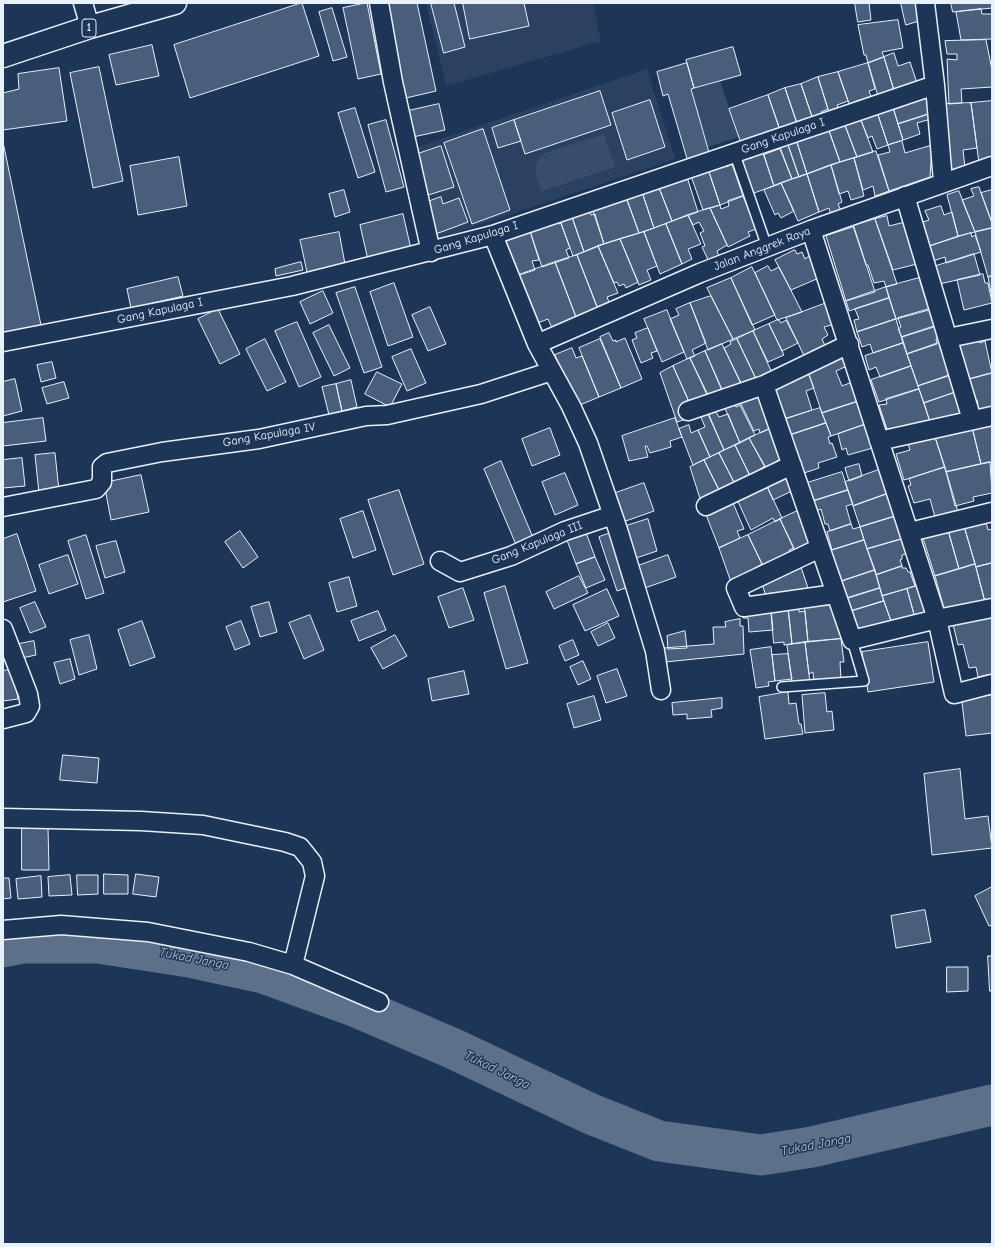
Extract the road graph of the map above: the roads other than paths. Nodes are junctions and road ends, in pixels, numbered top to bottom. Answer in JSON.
{"nodes":[{"id":1,"x":83,"y":3,"type":"edge"},
{"id":2,"x":379,"y":3,"type":"edge"},
{"id":3,"x":925,"y":3,"type":"edge"},
{"id":4,"x":170,"y":4,"type":"edge"},
{"id":5,"x":90,"y":27,"type":"junction"},
{"id":6,"x":3,"y":56,"type":"edge"},
{"id":7,"x":935,"y":85,"type":"junction"},
{"id":8,"x":734,"y":152,"type":"junction"},
{"id":9,"x":992,"y":166,"type":"edge"},
{"id":10,"x":943,"y":182,"type":"junction"},
{"id":11,"x":904,"y":196,"type":"junction"},
{"id":12,"x":811,"y":230,"type":"junction"},
{"id":13,"x":493,"y":235,"type":"junction"},
{"id":14,"x":767,"y":247,"type":"junction"},
{"id":15,"x":431,"y":252,"type":"junction"},
{"id":16,"x":992,"y":329,"type":"edge"},
{"id":17,"x":948,"y":338,"type":"junction"},
{"id":18,"x":3,"y":342,"type":"edge"},
{"id":19,"x":537,"y":344,"type":"junction"},
{"id":20,"x":849,"y":344,"type":"junction"},
{"id":21,"x":552,"y":371,"type":"junction"},
{"id":22,"x":764,"y":385,"type":"junction"},
{"id":23,"x":688,"y":411,"type":"dead end"},
{"id":24,"x":992,"y":416,"type":"edge"},
{"id":25,"x":972,"y":420,"type":"junction"},
{"id":26,"x":879,"y":441,"type":"junction"},
{"id":27,"x":792,"y":465,"type":"junction"},
{"id":28,"x":706,"y":506,"type":"dead end"},
{"id":29,"x":3,"y":507,"type":"edge"},
{"id":30,"x":992,"y":512,"type":"edge"},
{"id":31,"x":613,"y":515,"type":"junction"},
{"id":32,"x":910,"y":532,"type":"junction"},
{"id":33,"x":820,"y":548,"type":"junction"},
{"id":34,"x":440,"y":561,"type":"dead end"},
{"id":35,"x":835,"y":594,"type":"junction"},
{"id":36,"x":992,"y":608,"type":"edge"},
{"id":37,"x":937,"y":619,"type":"junction"},
{"id":38,"x":3,"y":629,"type":"edge"},
{"id":39,"x":852,"y":640,"type":"junction"},
{"id":40,"x":992,"y":684,"type":"edge"},
{"id":41,"x":782,"y":687,"type":"dead end"},
{"id":42,"x":661,"y":690,"type":"dead end"},
{"id":43,"x":3,"y":719,"type":"edge"},
{"id":44,"x":3,"y":818,"type":"edge"},
{"id":45,"x":3,"y":930,"type":"edge"},
{"id":46,"x":293,"y":965,"type":"junction"},
{"id":47,"x":379,"y":1002,"type":"dead end"}],
"edges":[{"from":1,"to":5,"type":"street"},
{"from":2,"to":15,"type":"street"},
{"from":3,"to":7,"type":"street"},
{"from":4,"to":5,"type":"highway","number":"1"},
{"from":5,"to":6,"type":"highway","number":"1"},
{"from":7,"to":8,"type":"street","name":"Gang Kapulaga I"},
{"from":7,"to":10,"type":"street"},
{"from":8,"to":13,"type":"street","name":"Gang Kapulaga I"},
{"from":8,"to":14,"type":"lane"},
{"from":9,"to":10,"type":"street","name":"Jalan Anggrek Raya"},
{"from":10,"to":11,"type":"street","name":"Jalan Anggrek Raya"},
{"from":11,"to":12,"type":"street","name":"Jalan Anggrek Raya"},
{"from":11,"to":17,"type":"street"},
{"from":12,"to":14,"type":"street","name":"Jalan Anggrek Raya"},
{"from":12,"to":20,"type":"street"},
{"from":13,"to":15,"type":"street","name":"Gang Kapulaga I"},
{"from":13,"to":19,"type":"street"},
{"from":14,"to":19,"type":"street","name":"Jalan Anggrek Raya"},
{"from":15,"to":18,"type":"street","name":"Gang Kapulaga I"},
{"from":16,"to":17,"type":"street"},
{"from":17,"to":25,"type":"street"},
{"from":19,"to":21,"type":"street"},
{"from":20,"to":22,"type":"street"},
{"from":20,"to":26,"type":"street"},
{"from":21,"to":29,"type":"street","name":"Gang Kapulaga IV"},
{"from":21,"to":31,"type":"street"},
{"from":22,"to":23,"type":"street"},
{"from":22,"to":27,"type":"street"},
{"from":24,"to":25,"type":"street"},
{"from":25,"to":26,"type":"street"},
{"from":26,"to":32,"type":"street"},
{"from":27,"to":28,"type":"street"},
{"from":27,"to":33,"type":"street"},
{"from":30,"to":32,"type":"street"},
{"from":31,"to":34,"type":"street","name":"Gang Kapulaga III"},
{"from":31,"to":42,"type":"street"},
{"from":32,"to":37,"type":"street"},
{"from":33,"to":35,"type":"street"},
{"from":33,"to":35,"type":"street"},
{"from":35,"to":39,"type":"street"},
{"from":36,"to":37,"type":"street"},
{"from":37,"to":39,"type":"street"},
{"from":37,"to":40,"type":"street"},
{"from":38,"to":43,"type":"street"},
{"from":39,"to":41,"type":"lane"},
{"from":44,"to":46,"type":"street"},
{"from":45,"to":46,"type":"street"},
{"from":46,"to":47,"type":"street"}]}
